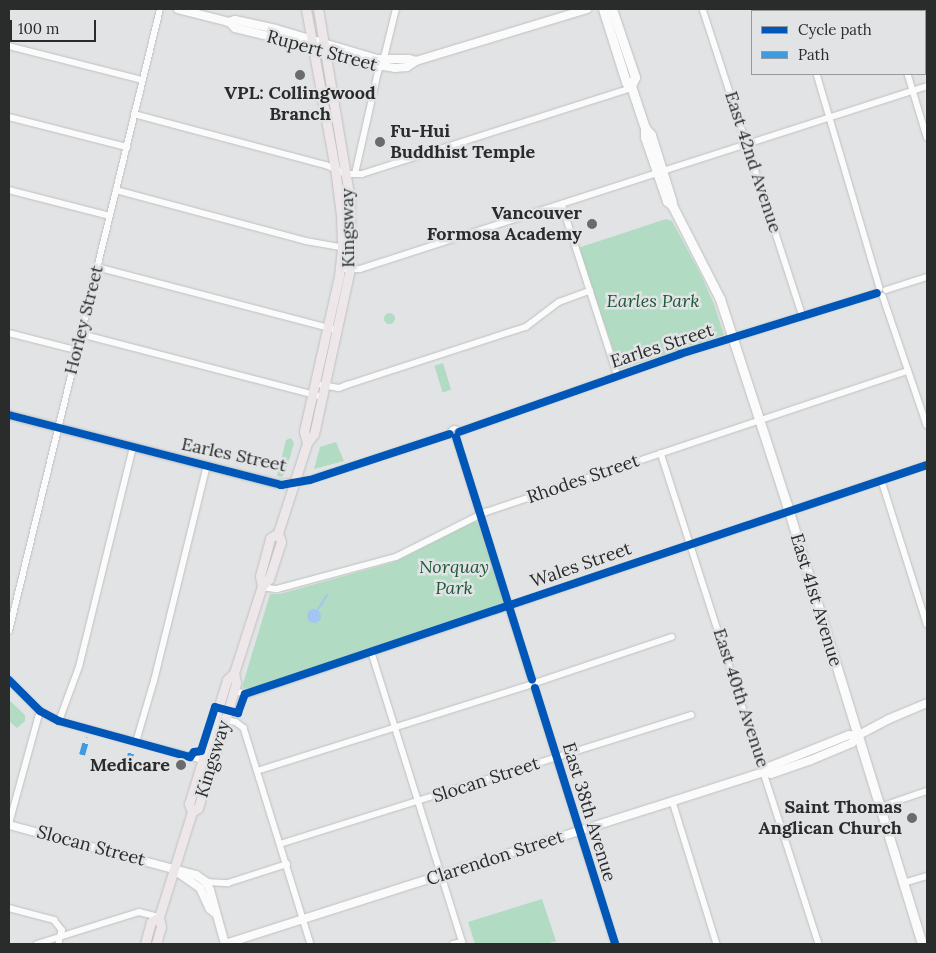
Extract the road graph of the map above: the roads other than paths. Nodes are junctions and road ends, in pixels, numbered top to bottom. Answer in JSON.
{"nodes":[{"id":1,"x":160,"y":9,"type":"edge"},
{"id":2,"x":178,"y":9,"type":"edge"},
{"id":3,"x":306,"y":9,"type":"edge"},
{"id":4,"x":318,"y":9,"type":"edge"},
{"id":5,"x":396,"y":9,"type":"edge"},
{"id":6,"x":587,"y":9,"type":"edge"},
{"id":7,"x":603,"y":9,"type":"edge"},
{"id":8,"x":612,"y":9,"type":"edge"},
{"id":9,"x":703,"y":9,"type":"edge"},
{"id":10,"x":312,"y":43,"type":"junction"},
{"id":11,"x":324,"y":43,"type":"junction"},
{"id":12,"x":9,"y":46,"type":"edge"},
{"id":13,"x":326,"y":52,"type":"junction"},
{"id":14,"x":383,"y":59,"type":"junction"},
{"id":15,"x":416,"y":62,"type":"junction"},
{"id":16,"x":379,"y":68,"type":"junction"},
{"id":17,"x":817,"y":75,"type":"edge"},
{"id":18,"x":908,"y":75,"type":"edge"},
{"id":19,"x":142,"y":80,"type":"junction"},
{"id":20,"x":927,"y":86,"type":"edge"},
{"id":21,"x":631,"y":87,"type":"junction"},
{"id":22,"x":913,"y":91,"type":"junction"},
{"id":23,"x":134,"y":114,"type":"junction"},
{"id":24,"x":9,"y":117,"type":"edge"},
{"id":25,"x":830,"y":118,"type":"junction"},
{"id":26,"x":927,"y":138,"type":"edge"},
{"id":27,"x":748,"y":145,"type":"junction"},
{"id":28,"x":127,"y":147,"type":"junction"},
{"id":29,"x":335,"y":168,"type":"junction"},
{"id":30,"x":660,"y":172,"type":"junction"},
{"id":31,"x":351,"y":174,"type":"junction"},
{"id":32,"x":9,"y":190,"type":"edge"},
{"id":33,"x":116,"y":190,"type":"junction"},
{"id":34,"x":562,"y":204,"type":"junction"},
{"id":35,"x":110,"y":216,"type":"junction"},
{"id":36,"x":347,"y":248,"type":"junction"},
{"id":37,"x":97,"y":267,"type":"junction"},
{"id":38,"x":340,"y":269,"type":"junction"},
{"id":39,"x":350,"y":269,"type":"junction"},
{"id":40,"x":927,"y":277,"type":"edge"},
{"id":41,"x":590,"y":291,"type":"junction"},
{"id":42,"x":882,"y":292,"type":"junction"},
{"id":43,"x":803,"y":316,"type":"junction"},
{"id":44,"x":333,"y":329,"type":"junction"},
{"id":45,"x":9,"y":333,"type":"edge"},
{"id":46,"x":81,"y":334,"type":"junction"},
{"id":47,"x":733,"y":338,"type":"junction"},
{"id":48,"x":76,"y":350,"type":"junction"},
{"id":49,"x":908,"y":371,"type":"junction"},
{"id":50,"x":618,"y":376,"type":"junction"},
{"id":51,"x":320,"y":385,"type":"junction"},
{"id":52,"x":318,"y":396,"type":"junction"},
{"id":53,"x":9,"y":415,"type":"edge"},
{"id":54,"x":759,"y":421,"type":"junction"},
{"id":55,"x":927,"y":425,"type":"edge"},
{"id":56,"x":58,"y":428,"type":"junction"},
{"id":57,"x":455,"y":434,"type":"junction"},
{"id":58,"x":133,"y":447,"type":"junction"},
{"id":59,"x":661,"y":453,"type":"junction"},
{"id":60,"x":927,"y":465,"type":"edge"},
{"id":61,"x":207,"y":466,"type":"junction"},
{"id":62,"x":882,"y":481,"type":"junction"},
{"id":63,"x":294,"y":483,"type":"junction"},
{"id":64,"x":789,"y":511,"type":"junction"},
{"id":65,"x":480,"y":514,"type":"junction"},
{"id":66,"x":692,"y":544,"type":"junction"},
{"id":67,"x":262,"y":586,"type":"junction"},
{"id":68,"x":509,"y":606,"type":"junction"},
{"id":69,"x":927,"y":624,"type":"edge"},
{"id":70,"x":9,"y":631,"type":"edge"},
{"id":71,"x":672,"y":637,"type":"dead end"},
{"id":72,"x":372,"y":653,"type":"junction"},
{"id":73,"x":234,"y":673,"type":"junction"},
{"id":74,"x":9,"y":680,"type":"edge"},
{"id":75,"x":533,"y":682,"type":"junction"},
{"id":76,"x":234,"y":691,"type":"junction"},
{"id":77,"x":927,"y":702,"type":"edge"},
{"id":78,"x":40,"y":712,"type":"junction"},
{"id":79,"x":691,"y":715,"type":"dead end"},
{"id":80,"x":221,"y":718,"type":"junction"},
{"id":81,"x":59,"y":721,"type":"junction"},
{"id":82,"x":396,"y":727,"type":"junction"},
{"id":83,"x":858,"y":736,"type":"junction"},
{"id":84,"x":136,"y":742,"type":"junction"},
{"id":85,"x":557,"y":758,"type":"junction"},
{"id":86,"x":204,"y":760,"type":"junction"},
{"id":87,"x":258,"y":771,"type":"junction"},
{"id":88,"x":764,"y":772,"type":"junction"},
{"id":89,"x":927,"y":791,"type":"edge"},
{"id":90,"x":418,"y":802,"type":"junction"},
{"id":91,"x":673,"y":802,"type":"junction"},
{"id":92,"x":880,"y":807,"type":"junction"},
{"id":93,"x":192,"y":812,"type":"junction"},
{"id":94,"x":9,"y":825,"type":"edge"},
{"id":95,"x":580,"y":831,"type":"junction"},
{"id":96,"x":280,"y":844,"type":"junction"},
{"id":97,"x":287,"y":864,"type":"junction"},
{"id":98,"x":173,"y":869,"type":"junction"},
{"id":99,"x":442,"y":875,"type":"junction"},
{"id":100,"x":927,"y":876,"type":"edge"},
{"id":101,"x":904,"y":883,"type":"junction"},
{"id":102,"x":203,"y":885,"type":"junction"},
{"id":103,"x":9,"y":908,"type":"edge"},
{"id":104,"x":159,"y":917,"type":"junction"},
{"id":105,"x":304,"y":920,"type":"junction"},
{"id":106,"x":61,"y":936,"type":"junction"},
{"id":107,"x":462,"y":943,"type":"edge"},
{"id":108,"x":37,"y":944,"type":"edge"},
{"id":109,"x":59,"y":944,"type":"edge"},
{"id":110,"x":145,"y":944,"type":"edge"},
{"id":111,"x":156,"y":944,"type":"edge"},
{"id":112,"x":225,"y":944,"type":"edge"},
{"id":113,"x":311,"y":944,"type":"edge"},
{"id":114,"x":453,"y":944,"type":"edge"},
{"id":115,"x":615,"y":944,"type":"edge"},
{"id":116,"x":718,"y":944,"type":"edge"},
{"id":117,"x":819,"y":944,"type":"edge"},
{"id":118,"x":925,"y":944,"type":"edge"}],
"edges":[{"from":1,"to":19,"type":"street","name":"Horley Street"},
{"from":2,"to":10,"type":"street","name":"Rupert Street"},
{"from":3,"to":10,"type":"main road","name":"Kingsway"},
{"from":4,"to":11,"type":"main road","name":"Kingsway"},
{"from":5,"to":14,"type":"street"},
{"from":6,"to":15,"type":"street","name":"Rupert Street"},
{"from":7,"to":21,"type":"main road","name":"East 41st Avenue"},
{"from":8,"to":21,"type":"main road","name":"East 41st Avenue"},
{"from":9,"to":27,"type":"street","name":"East 42nd Avenue"},
{"from":10,"to":11,"type":"street","name":"Rupert Street"},
{"from":10,"to":13,"type":"street","name":"Rupert Street"},
{"from":10,"to":29,"type":"main road","name":"Kingsway"},
{"from":11,"to":13,"type":"main road","name":"Kingsway"},
{"from":11,"to":14,"type":"street","name":"Rupert Street"},
{"from":12,"to":19,"type":"street"},
{"from":13,"to":16,"type":"street","name":"Rupert Street"},
{"from":13,"to":31,"type":"main road","name":"Kingsway"},
{"from":14,"to":15,"type":"street","name":"Rupert Street"},
{"from":14,"to":16,"type":"street"},
{"from":15,"to":16,"type":"street","name":"Rupert Street"},
{"from":16,"to":31,"type":"street"},
{"from":17,"to":25,"type":"street"},
{"from":18,"to":22,"type":"street"},
{"from":19,"to":23,"type":"street","name":"Horley Street"},
{"from":20,"to":22,"type":"street"},
{"from":21,"to":30,"type":"main road","name":"East 41st Avenue"},
{"from":21,"to":31,"type":"street"},
{"from":22,"to":25,"type":"street"},
{"from":22,"to":26,"type":"street"},
{"from":23,"to":28,"type":"street","name":"Horley Street"},
{"from":23,"to":29,"type":"street"},
{"from":24,"to":28,"type":"street"},
{"from":25,"to":27,"type":"street"},
{"from":25,"to":42,"type":"street"},
{"from":27,"to":30,"type":"street"},
{"from":27,"to":43,"type":"street","name":"East 42nd Avenue"},
{"from":28,"to":33,"type":"street","name":"Horley Street"},
{"from":29,"to":31,"type":"street"},
{"from":29,"to":36,"type":"main road","name":"Kingsway"},
{"from":30,"to":34,"type":"street"},
{"from":30,"to":47,"type":"main road","name":"East 41st Avenue"},
{"from":31,"to":36,"type":"main road","name":"Kingsway"},
{"from":32,"to":35,"type":"street"},
{"from":33,"to":35,"type":"street","name":"Horley Street"},
{"from":33,"to":36,"type":"street"},
{"from":34,"to":39,"type":"street"},
{"from":34,"to":41,"type":"street"},
{"from":35,"to":37,"type":"street","name":"Horley Street"},
{"from":36,"to":38,"type":"main road","name":"Kingsway"},
{"from":36,"to":39,"type":"main road","name":"Kingsway"},
{"from":37,"to":44,"type":"street"},
{"from":37,"to":46,"type":"street","name":"Horley Street"},
{"from":38,"to":39,"type":"street"},
{"from":38,"to":44,"type":"main road","name":"Kingsway"},
{"from":39,"to":44,"type":"main road","name":"Kingsway"},
{"from":40,"to":42,"type":"street","name":"Earles Street"},
{"from":41,"to":50,"type":"street"},
{"from":41,"to":51,"type":"street"},
{"from":42,"to":43,"type":"street","name":"Earles Street"},
{"from":42,"to":49,"type":"street"},
{"from":43,"to":47,"type":"street","name":"Earles Street"},
{"from":44,"to":51,"type":"main road","name":"Kingsway"},
{"from":45,"to":48,"type":"street"},
{"from":46,"to":48,"type":"street","name":"Horley Street"},
{"from":46,"to":52,"type":"street"},
{"from":47,"to":50,"type":"street","name":"Earles Street"},
{"from":47,"to":54,"type":"main road","name":"East 41st Avenue"},
{"from":48,"to":56,"type":"street","name":"Horley Street"},
{"from":49,"to":54,"type":"street","name":"Rhodes Street"},
{"from":49,"to":55,"type":"street"},
{"from":50,"to":57,"type":"street","name":"Earles Street"},
{"from":51,"to":52,"type":"main road","name":"Kingsway"},
{"from":52,"to":63,"type":"main road","name":"Kingsway"},
{"from":53,"to":56,"type":"street","name":"Earles Street"},
{"from":54,"to":59,"type":"street","name":"Rhodes Street"},
{"from":54,"to":64,"type":"main road","name":"East 41st Avenue"},
{"from":56,"to":58,"type":"street","name":"Earles Street"},
{"from":56,"to":70,"type":"street","name":"Horley Street"},
{"from":57,"to":63,"type":"street","name":"Earles Street"},
{"from":57,"to":65,"type":"street"},
{"from":58,"to":61,"type":"street","name":"Earles Street"},
{"from":58,"to":81,"type":"street"},
{"from":59,"to":65,"type":"street","name":"Rhodes Street"},
{"from":59,"to":66,"type":"street","name":"East 40th Avenue"},
{"from":60,"to":62,"type":"street","name":"Wales Street"},
{"from":61,"to":63,"type":"street","name":"Earles Street"},
{"from":61,"to":84,"type":"street"},
{"from":62,"to":64,"type":"street","name":"Wales Street"},
{"from":62,"to":69,"type":"street"},
{"from":63,"to":67,"type":"main road","name":"Kingsway"},
{"from":64,"to":66,"type":"street","name":"Wales Street"},
{"from":64,"to":83,"type":"main road","name":"East 41st Avenue"},
{"from":65,"to":67,"type":"street","name":"Rhodes Street"},
{"from":65,"to":68,"type":"street"},
{"from":66,"to":68,"type":"street","name":"Wales Street"},
{"from":66,"to":88,"type":"street","name":"East 40th Avenue"},
{"from":67,"to":73,"type":"main road","name":"Kingsway"},
{"from":68,"to":72,"type":"street","name":"Wales Street"},
{"from":68,"to":75,"type":"street"},
{"from":71,"to":75,"type":"street"},
{"from":72,"to":76,"type":"street","name":"Wales Street"},
{"from":72,"to":82,"type":"street"},
{"from":73,"to":76,"type":"main road","name":"Kingsway"},
{"from":73,"to":80,"type":"main road","name":"Kingsway"},
{"from":74,"to":78,"type":"street"},
{"from":75,"to":82,"type":"street"},
{"from":75,"to":85,"type":"street","name":"East 38th Avenue"},
{"from":76,"to":80,"type":"main road","name":"Kingsway"},
{"from":77,"to":83,"type":"street","name":"Clarendon Street"},
{"from":78,"to":81,"type":"street"},
{"from":78,"to":94,"type":"street"},
{"from":79,"to":85,"type":"street","name":"Slocan Street"},
{"from":80,"to":86,"type":"main road","name":"Kingsway"},
{"from":80,"to":87,"type":"street"},
{"from":80,"to":93,"type":"main road","name":"Kingsway"},
{"from":81,"to":84,"type":"street"},
{"from":82,"to":87,"type":"street"},
{"from":82,"to":90,"type":"street"},
{"from":83,"to":88,"type":"street","name":"Clarendon Street"},
{"from":83,"to":92,"type":"main road","name":"East 41st Avenue"},
{"from":84,"to":86,"type":"street"},
{"from":85,"to":90,"type":"street","name":"Slocan Street"},
{"from":85,"to":95,"type":"street","name":"East 38th Avenue"},
{"from":86,"to":93,"type":"main road","name":"Kingsway"},
{"from":87,"to":96,"type":"street"},
{"from":88,"to":91,"type":"street","name":"Clarendon Street"},
{"from":88,"to":117,"type":"street","name":"East 40th Avenue"},
{"from":89,"to":92,"type":"street"},
{"from":90,"to":96,"type":"street","name":"Slocan Street"},
{"from":90,"to":99,"type":"street"},
{"from":91,"to":95,"type":"street","name":"Clarendon Street"},
{"from":91,"to":116,"type":"street"},
{"from":92,"to":101,"type":"main road","name":"East 41st Avenue"},
{"from":93,"to":98,"type":"main road","name":"Kingsway"},
{"from":94,"to":98,"type":"street","name":"Slocan Street"},
{"from":95,"to":99,"type":"street","name":"Clarendon Street"},
{"from":95,"to":115,"type":"street","name":"East 38th Avenue"},
{"from":96,"to":97,"type":"street"},
{"from":97,"to":102,"type":"street"},
{"from":97,"to":105,"type":"street"},
{"from":98,"to":102,"type":"street","name":"Slocan Street"},
{"from":98,"to":104,"type":"main road","name":"Kingsway"},
{"from":99,"to":105,"type":"street","name":"Clarendon Street"},
{"from":99,"to":107,"type":"street"},
{"from":100,"to":101,"type":"street"},
{"from":101,"to":118,"type":"main road","name":"East 41st Avenue"},
{"from":102,"to":112,"type":"street"},
{"from":103,"to":106,"type":"street"},
{"from":104,"to":106,"type":"street"},
{"from":104,"to":110,"type":"main road","name":"Kingsway"},
{"from":104,"to":111,"type":"main road","name":"Kingsway"},
{"from":105,"to":112,"type":"street","name":"Clarendon Street"},
{"from":105,"to":113,"type":"street"},
{"from":106,"to":108,"type":"street"},
{"from":106,"to":109,"type":"street"},
{"from":107,"to":114,"type":"street"}]}
